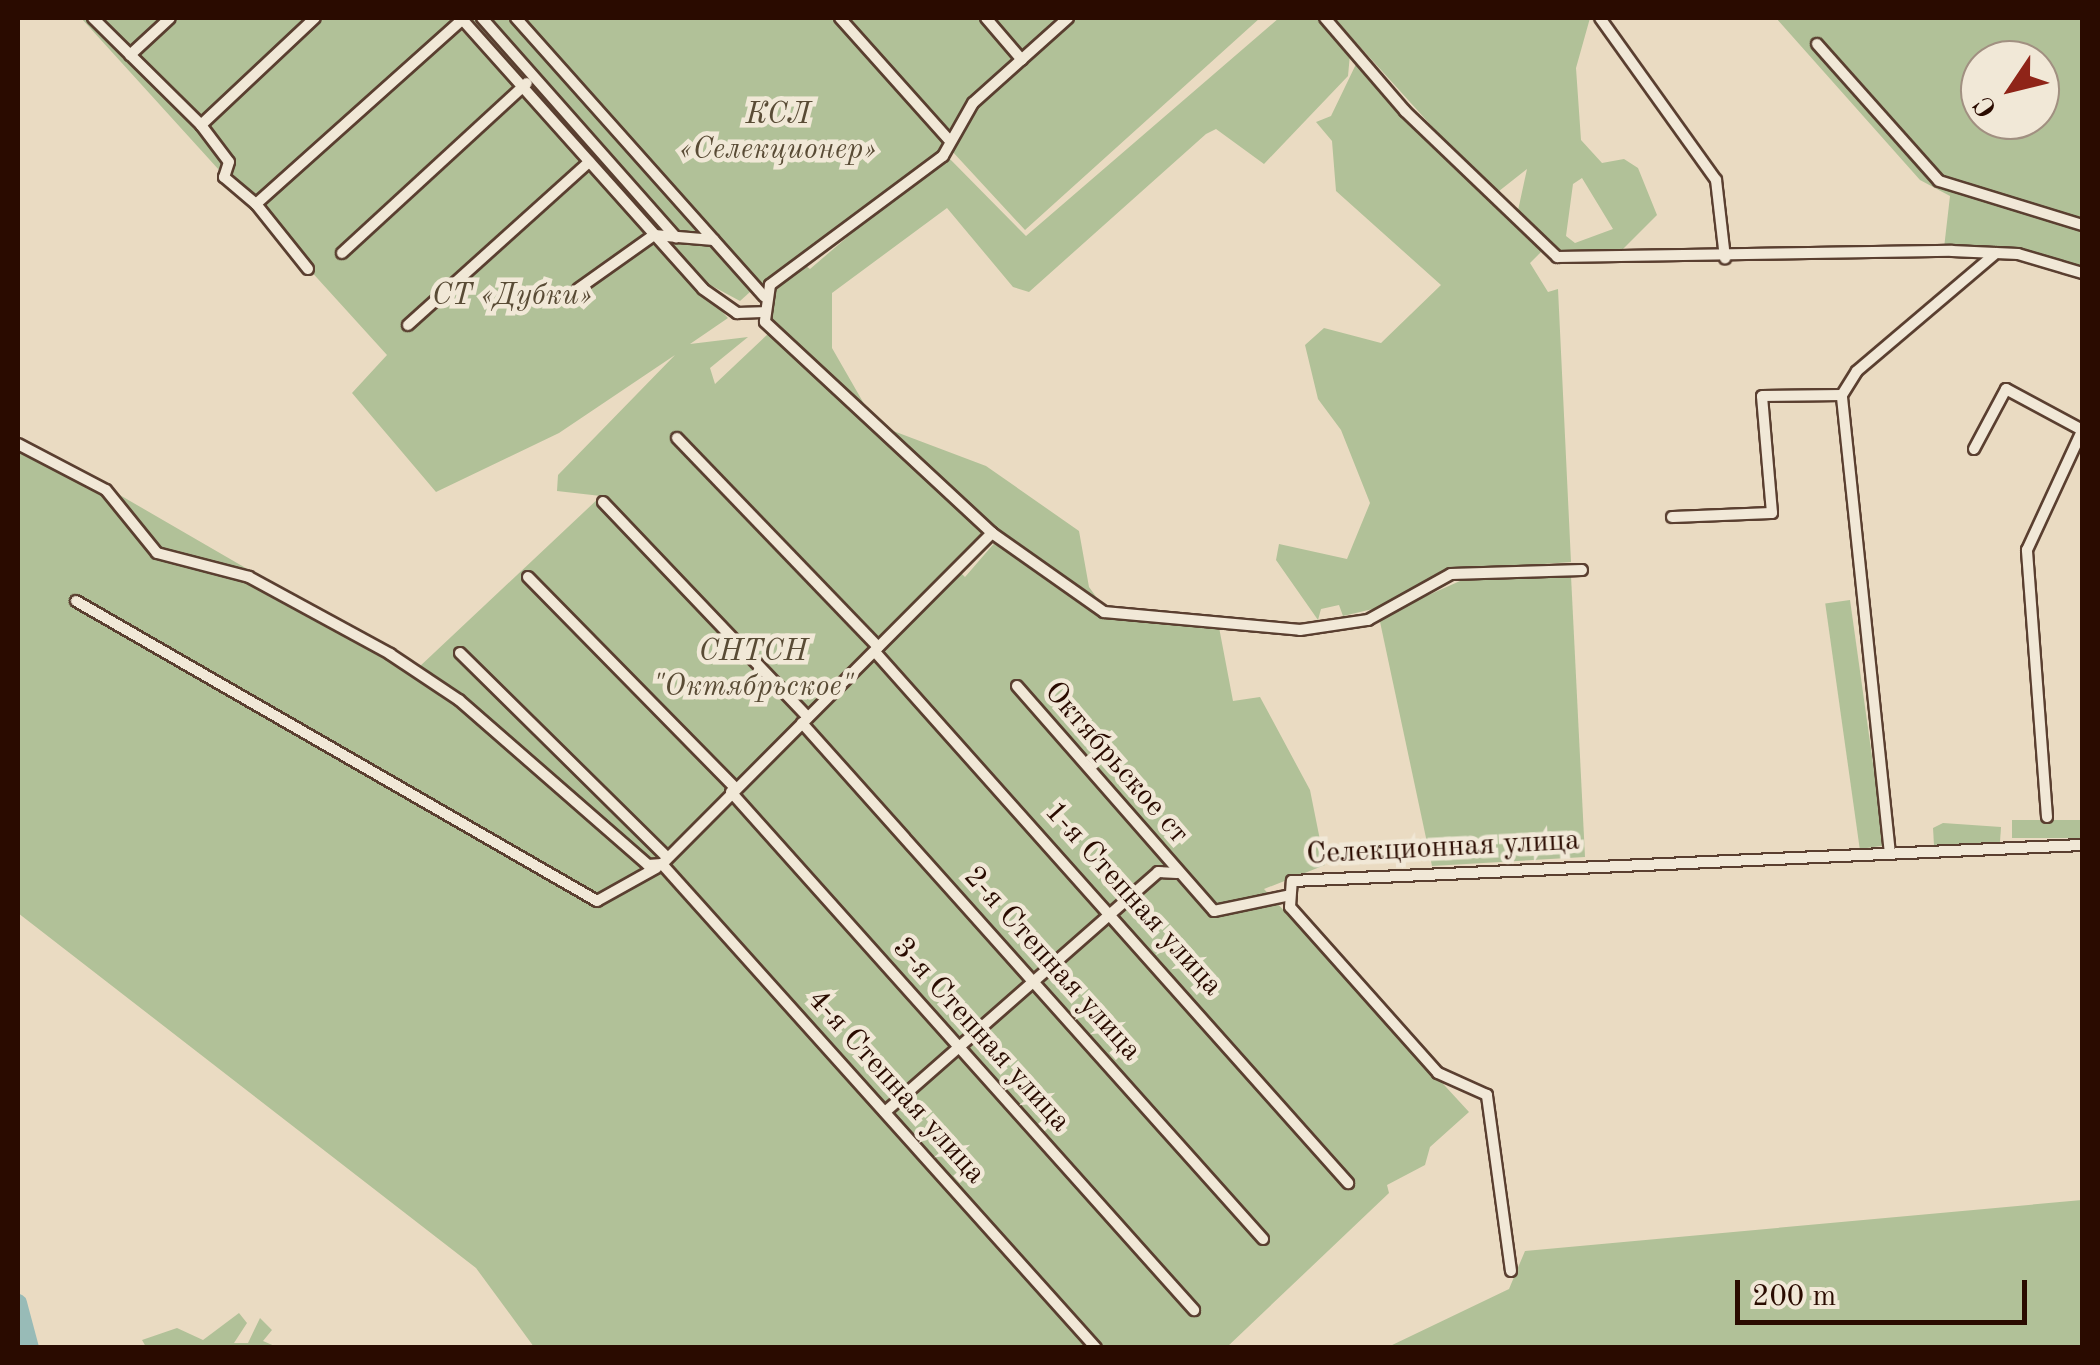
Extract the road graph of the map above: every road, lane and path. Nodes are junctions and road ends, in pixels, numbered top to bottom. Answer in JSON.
{"nodes":[{"id":1,"x":94,"y":18,"type":"edge"},
{"id":2,"x":170,"y":18,"type":"edge"},
{"id":3,"x":315,"y":18,"type":"edge"},
{"id":4,"x":463,"y":18,"type":"edge"},
{"id":5,"x":482,"y":18,"type":"edge"},
{"id":6,"x":516,"y":18,"type":"edge"},
{"id":7,"x":840,"y":18,"type":"edge"},
{"id":8,"x":986,"y":18,"type":"edge"},
{"id":9,"x":1068,"y":18,"type":"edge"},
{"id":10,"x":1325,"y":18,"type":"edge"},
{"id":11,"x":1600,"y":18,"type":"edge"},
{"id":12,"x":1817,"y":44,"type":"dead end"},
{"id":13,"x":130,"y":55,"type":"junction"},
{"id":14,"x":1022,"y":60,"type":"junction"},
{"id":15,"x":535,"y":76,"type":"junction"},
{"id":16,"x":524,"y":86,"type":"junction"},
{"id":17,"x":202,"y":125,"type":"junction"},
{"id":18,"x":950,"y":141,"type":"junction"},
{"id":19,"x":589,"y":162,"type":"junction"},
{"id":20,"x":256,"y":204,"type":"junction"},
{"id":21,"x":2082,"y":226,"type":"edge"},
{"id":22,"x":654,"y":236,"type":"junction"},
{"id":23,"x":676,"y":237,"type":"junction"},
{"id":24,"x":715,"y":240,"type":"junction"},
{"id":25,"x":1966,"y":252,"type":"junction"},
{"id":26,"x":342,"y":253,"type":"dead end"},
{"id":27,"x":1996,"y":253,"type":"junction"},
{"id":28,"x":1726,"y":258,"type":"junction"},
{"id":29,"x":308,"y":269,"type":"dead end"},
{"id":30,"x":1976,"y":270,"type":"junction"},
{"id":31,"x":2082,"y":274,"type":"edge"},
{"id":32,"x":578,"y":290,"type":"dead end"},
{"id":33,"x":764,"y":296,"type":"junction"},
{"id":34,"x":762,"y":312,"type":"junction"},
{"id":35,"x":408,"y":325,"type":"dead end"},
{"id":36,"x":1842,"y":395,"type":"junction"},
{"id":37,"x":2082,"y":431,"type":"edge"},
{"id":38,"x":677,"y":438,"type":"dead end"},
{"id":39,"x":18,"y":444,"type":"edge"},
{"id":40,"x":1974,"y":450,"type":"dead end"},
{"id":41,"x":603,"y":502,"type":"dead end"},
{"id":42,"x":1672,"y":517,"type":"dead end"},
{"id":43,"x":992,"y":533,"type":"junction"},
{"id":44,"x":1582,"y":570,"type":"dead end"},
{"id":45,"x":528,"y":577,"type":"dead end"},
{"id":46,"x":76,"y":601,"type":"dead end"},
{"id":47,"x":877,"y":650,"type":"junction"},
{"id":48,"x":460,"y":654,"type":"dead end"},
{"id":49,"x":1017,"y":686,"type":"dead end"},
{"id":50,"x":805,"y":720,"type":"junction"},
{"id":51,"x":733,"y":790,"type":"junction"},
{"id":52,"x":2047,"y":817,"type":"dead end"},
{"id":53,"x":2082,"y":845,"type":"edge"},
{"id":54,"x":1890,"y":854,"type":"junction"},
{"id":55,"x":662,"y":862,"type":"junction"},
{"id":56,"x":1177,"y":873,"type":"junction"},
{"id":57,"x":1286,"y":896,"type":"junction"},
{"id":58,"x":1113,"y":910,"type":"junction"},
{"id":59,"x":1032,"y":978,"type":"junction"},
{"id":60,"x":957,"y":1046,"type":"junction"},
{"id":61,"x":885,"y":1112,"type":"junction"},
{"id":62,"x":1348,"y":1183,"type":"dead end"},
{"id":63,"x":1264,"y":1239,"type":"dead end"},
{"id":64,"x":1511,"y":1270,"type":"dead end"},
{"id":65,"x":1194,"y":1310,"type":"dead end"},
{"id":66,"x":1096,"y":1348,"type":"edge"}],
"edges":[{"from":1,"to":13,"type":"street"},
{"from":2,"to":13,"type":"street"},
{"from":3,"to":17,"type":"street"},
{"from":4,"to":16,"type":"street"},
{"from":4,"to":20,"type":"street"},
{"from":5,"to":15,"type":"street"},
{"from":6,"to":24,"type":"street"},
{"from":7,"to":18,"type":"street"},
{"from":8,"to":14,"type":"street"},
{"from":9,"to":14,"type":"street"},
{"from":10,"to":28,"type":"street"},
{"from":11,"to":28,"type":"street"},
{"from":12,"to":21,"type":"street"},
{"from":13,"to":17,"type":"street"},
{"from":14,"to":18,"type":"street"},
{"from":15,"to":16,"type":"street"},
{"from":15,"to":23,"type":"street"},
{"from":16,"to":19,"type":"street"},
{"from":16,"to":26,"type":"street"},
{"from":17,"to":20,"type":"street"},
{"from":18,"to":33,"type":"street"},
{"from":19,"to":22,"type":"street"},
{"from":19,"to":35,"type":"street"},
{"from":20,"to":29,"type":"street"},
{"from":22,"to":23,"type":"street"},
{"from":22,"to":32,"type":"street"},
{"from":22,"to":34,"type":"street"},
{"from":23,"to":24,"type":"street"},
{"from":24,"to":33,"type":"street"},
{"from":25,"to":27,"type":"street"},
{"from":25,"to":28,"type":"street"},
{"from":25,"to":30,"type":"street"},
{"from":27,"to":30,"type":"street"},
{"from":27,"to":31,"type":"street"},
{"from":30,"to":36,"type":"street"},
{"from":33,"to":34,"type":"street"},
{"from":34,"to":43,"type":"street"},
{"from":36,"to":42,"type":"street"},
{"from":36,"to":54,"type":"street"},
{"from":37,"to":40,"type":"street"},
{"from":37,"to":52,"type":"street"},
{"from":38,"to":47,"type":"street","name":"1-я Степная улица"},
{"from":39,"to":55,"type":"street"},
{"from":41,"to":50,"type":"street","name":"2-я Степная улица"},
{"from":43,"to":44,"type":"street"},
{"from":43,"to":47,"type":"street"},
{"from":45,"to":51,"type":"street","name":"3-я Степная улица"},
{"from":46,"to":55,"type":"street"},
{"from":47,"to":50,"type":"street"},
{"from":47,"to":58,"type":"street","name":"1-я Степная улица"},
{"from":48,"to":55,"type":"street","name":"4-я Степная улица"},
{"from":49,"to":56,"type":"street","name":"Октябрьское ст"},
{"from":50,"to":51,"type":"street"},
{"from":50,"to":59,"type":"street","name":"2-я Степная улица"},
{"from":51,"to":55,"type":"street"},
{"from":51,"to":60,"type":"street","name":"3-я Степная улица"},
{"from":53,"to":54,"type":"street","name":"Селекционная улица"},
{"from":54,"to":57,"type":"street","name":"Селекционная улица"},
{"from":55,"to":61,"type":"street","name":"4-я Степная улица"},
{"from":56,"to":57,"type":"street","name":"Октябрьское ст"},
{"from":56,"to":58,"type":"street","name":"Октябрьское ст"},
{"from":57,"to":64,"type":"street","name":"Селекционная улица"},
{"from":58,"to":59,"type":"street","name":"Октябрьское ст"},
{"from":58,"to":62,"type":"street","name":"1-я Степная улица"},
{"from":59,"to":60,"type":"street","name":"Октябрьское ст"},
{"from":59,"to":63,"type":"street","name":"2-я Степная улица"},
{"from":60,"to":61,"type":"street","name":"Октябрьское ст"},
{"from":60,"to":65,"type":"street","name":"3-я Степная улица"},
{"from":61,"to":66,"type":"street","name":"4-я Степная улица"}]}
